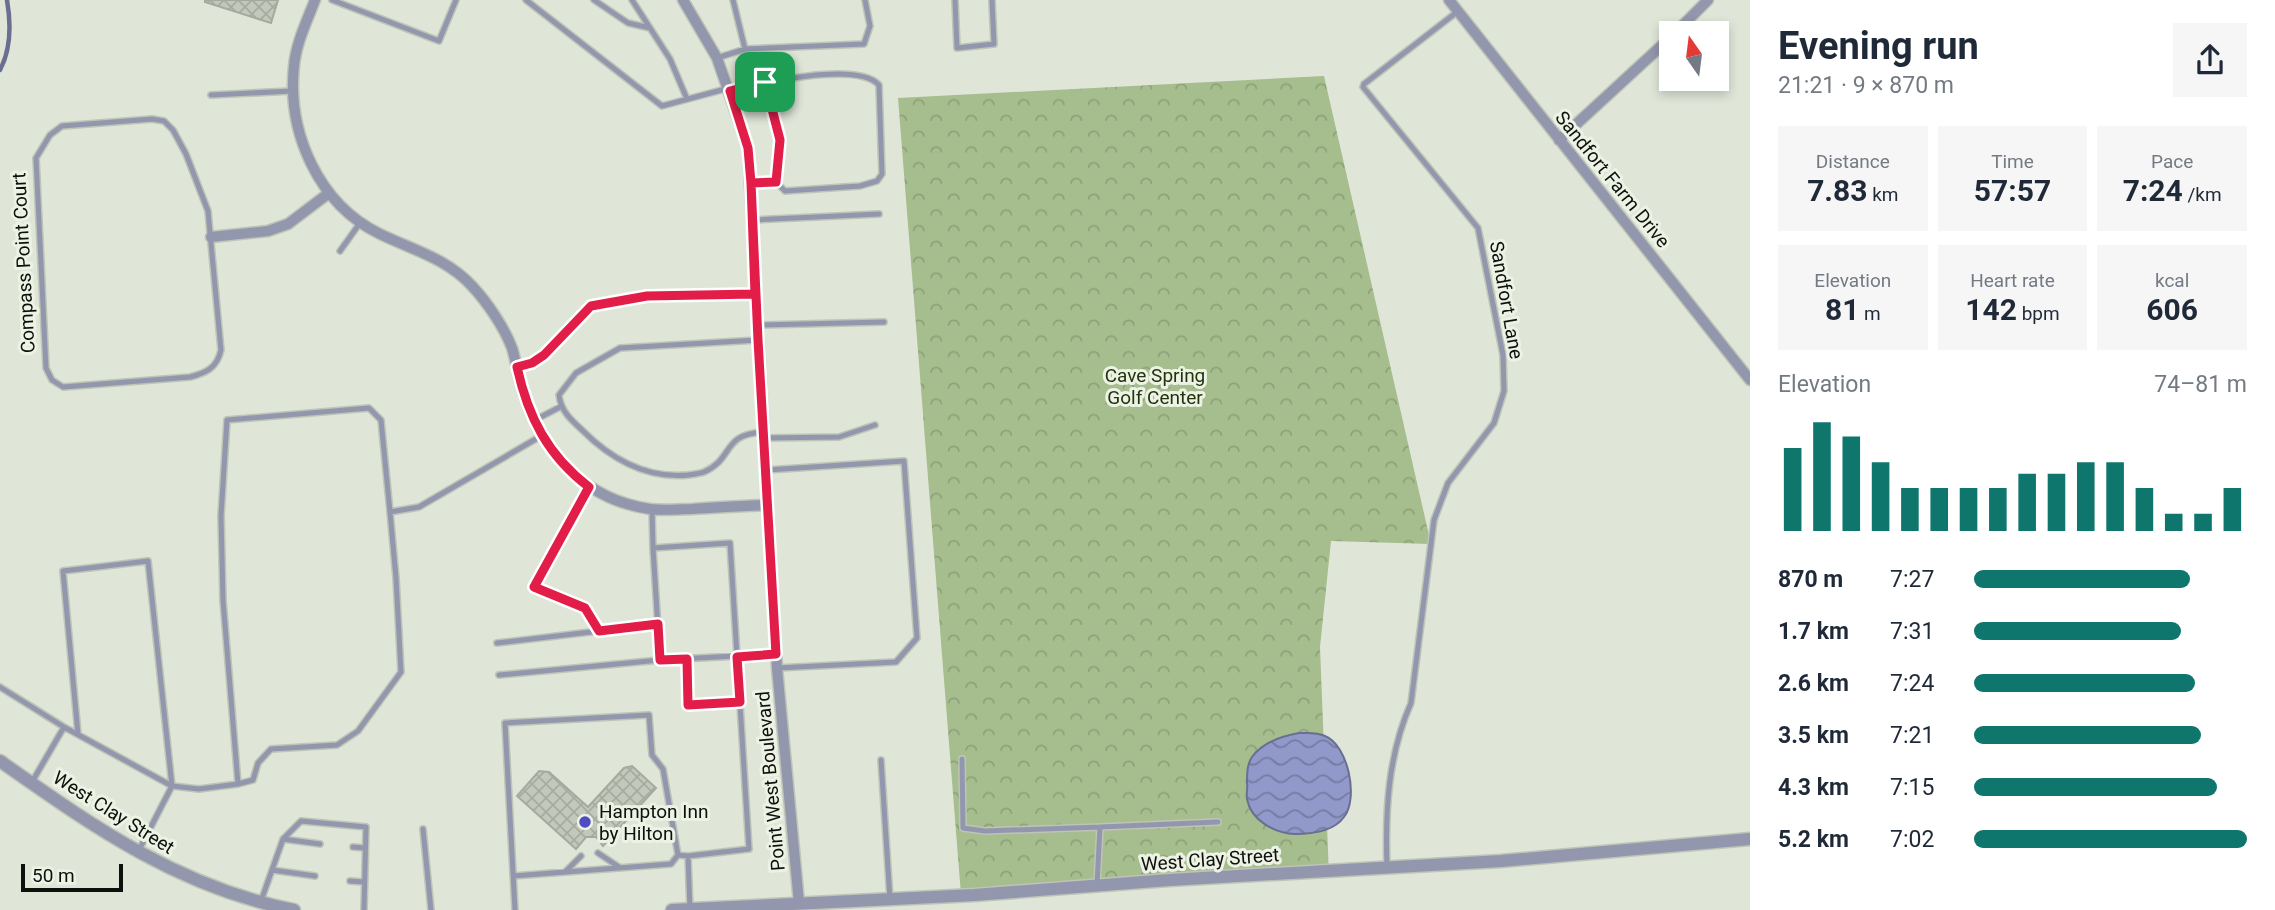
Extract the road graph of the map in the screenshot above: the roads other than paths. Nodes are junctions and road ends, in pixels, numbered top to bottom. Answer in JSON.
{"nodes":[{"id":1,"x":315,"y":0,"type":"edge"},
{"id":2,"x":332,"y":0,"type":"edge"},
{"id":3,"x":456,"y":0,"type":"edge"},
{"id":4,"x":526,"y":0,"type":"edge"},
{"id":5,"x":594,"y":0,"type":"edge"},
{"id":6,"x":632,"y":0,"type":"edge"},
{"id":7,"x":683,"y":0,"type":"edge"},
{"id":8,"x":733,"y":0,"type":"edge"},
{"id":9,"x":865,"y":0,"type":"edge"},
{"id":10,"x":955,"y":0,"type":"edge"},
{"id":11,"x":992,"y":0,"type":"edge"},
{"id":12,"x":1449,"y":0,"type":"edge"},
{"id":13,"x":1708,"y":0,"type":"edge"},
{"id":14,"x":353,"y":3,"type":"edge"},
{"id":15,"x":1458,"y":11,"type":"junction"},
{"id":16,"x":1687,"y":21,"type":"edge"},
{"id":17,"x":650,"y":29,"type":"junction"},
{"id":18,"x":745,"y":48,"type":"junction"},
{"id":19,"x":1659,"y":48,"type":"edge"},
{"id":20,"x":717,"y":58,"type":"junction"},
{"id":21,"x":765,"y":82,"type":"junction"},
{"id":22,"x":730,"y":89,"type":"junction"},
{"id":23,"x":292,"y":91,"type":"junction"},
{"id":24,"x":211,"y":95,"type":"dead end"},
{"id":25,"x":687,"y":99,"type":"junction"},
{"id":26,"x":1559,"y":139,"type":"junction"},
{"id":27,"x":776,"y":182,"type":"junction"},
{"id":28,"x":751,"y":183,"type":"junction"},
{"id":29,"x":329,"y":193,"type":"junction"},
{"id":30,"x":880,"y":214,"type":"dead end"},
{"id":31,"x":753,"y":220,"type":"junction"},
{"id":32,"x":360,"y":223,"type":"junction"},
{"id":33,"x":211,"y":237,"type":"junction"},
{"id":34,"x":340,"y":251,"type":"dead end"},
{"id":35,"x":755,"y":294,"type":"junction"},
{"id":36,"x":884,"y":322,"type":"dead end"},
{"id":37,"x":757,"y":325,"type":"junction"},
{"id":38,"x":758,"y":340,"type":"junction"},
{"id":39,"x":517,"y":367,"type":"junction"},
{"id":40,"x":1750,"y":380,"type":"edge"},
{"id":41,"x":560,"y":407,"type":"junction"},
{"id":42,"x":534,"y":421,"type":"junction"},
{"id":43,"x":875,"y":425,"type":"dead end"},
{"id":44,"x":764,"y":435,"type":"junction"},
{"id":45,"x":541,"y":436,"type":"junction"},
{"id":46,"x":766,"y":470,"type":"junction"},
{"id":47,"x":589,"y":487,"type":"junction"},
{"id":48,"x":767,"y":505,"type":"junction"},
{"id":49,"x":652,"y":510,"type":"junction"},
{"id":50,"x":390,"y":512,"type":"junction"},
{"id":51,"x":653,"y":548,"type":"junction"},
{"id":52,"x":658,"y":624,"type":"junction"},
{"id":53,"x":599,"y":631,"type":"junction"},
{"id":54,"x":497,"y":643,"type":"dead end"},
{"id":55,"x":776,"y":654,"type":"junction"},
{"id":56,"x":737,"y":657,"type":"junction"},
{"id":57,"x":687,"y":659,"type":"junction"},
{"id":58,"x":660,"y":660,"type":"junction"},
{"id":59,"x":777,"y":668,"type":"junction"},
{"id":60,"x":499,"y":675,"type":"dead end"},
{"id":61,"x":0,"y":687,"type":"edge"},
{"id":62,"x":740,"y":702,"type":"junction"},
{"id":63,"x":64,"y":727,"type":"junction"},
{"id":64,"x":78,"y":734,"type":"junction"},
{"id":65,"x":961,"y":759,"type":"dead end"},
{"id":66,"x":881,"y":760,"type":"dead end"},
{"id":67,"x":0,"y":761,"type":"edge"},
{"id":68,"x":31,"y":783,"type":"junction"},
{"id":69,"x":238,"y":784,"type":"junction"},
{"id":70,"x":172,"y":786,"type":"junction"},
{"id":71,"x":1217,"y":822,"type":"dead end"},
{"id":72,"x":1100,"y":827,"type":"junction"},
{"id":73,"x":423,"y":829,"type":"dead end"},
{"id":74,"x":284,"y":839,"type":"junction"},
{"id":75,"x":1750,"y":839,"type":"edge"},
{"id":76,"x":320,"y":844,"type":"dead end"},
{"id":77,"x":353,"y":847,"type":"dead end"},
{"id":78,"x":365,"y":848,"type":"junction"},
{"id":79,"x":138,"y":853,"type":"junction"},
{"id":80,"x":598,"y":853,"type":"dead end"},
{"id":81,"x":678,"y":855,"type":"junction"},
{"id":82,"x":581,"y":856,"type":"dead end"},
{"id":83,"x":688,"y":856,"type":"junction"},
{"id":84,"x":1387,"y":867,"type":"junction"},
{"id":85,"x":620,"y":868,"type":"junction"},
{"id":86,"x":272,"y":870,"type":"junction"},
{"id":87,"x":565,"y":872,"type":"junction"},
{"id":88,"x":315,"y":876,"type":"dead end"},
{"id":89,"x":513,"y":876,"type":"junction"},
{"id":90,"x":350,"y":881,"type":"dead end"},
{"id":91,"x":364,"y":882,"type":"junction"},
{"id":92,"x":1097,"y":886,"type":"junction"},
{"id":93,"x":890,"y":899,"type":"junction"},
{"id":94,"x":261,"y":901,"type":"junction"},
{"id":95,"x":799,"y":903,"type":"junction"},
{"id":96,"x":690,"y":909,"type":"edge"},
{"id":97,"x":294,"y":910,"type":"edge"},
{"id":98,"x":364,"y":910,"type":"edge"},
{"id":99,"x":431,"y":910,"type":"edge"},
{"id":100,"x":515,"y":910,"type":"edge"},
{"id":101,"x":672,"y":910,"type":"edge"}],
"edges":[{"from":1,"to":23,"type":"street"},
{"from":2,"to":14,"type":"lane"},
{"from":3,"to":14,"type":"lane"},
{"from":4,"to":25,"type":"lane"},
{"from":5,"to":17,"type":"lane"},
{"from":6,"to":17,"type":"lane"},
{"from":7,"to":20,"type":"street","name":"Point West Boulevard"},
{"from":8,"to":18,"type":"lane"},
{"from":9,"to":18,"type":"lane"},
{"from":10,"to":11,"type":"lane"},
{"from":12,"to":15,"type":"street","name":"Sandfort Farm Drive"},
{"from":13,"to":16,"type":"street"},
{"from":15,"to":26,"type":"street","name":"Sandfort Farm Drive"},
{"from":15,"to":84,"type":"lane","name":"Sandfort Lane"},
{"from":17,"to":25,"type":"lane"},
{"from":18,"to":20,"type":"lane"},
{"from":19,"to":26,"type":"street"},
{"from":20,"to":22,"type":"street","name":"Point West Boulevard"},
{"from":21,"to":22,"type":"lane"},
{"from":21,"to":27,"type":"lane"},
{"from":21,"to":27,"type":"lane"},
{"from":22,"to":25,"type":"lane"},
{"from":22,"to":28,"type":"street","name":"Point West Boulevard"},
{"from":23,"to":24,"type":"lane"},
{"from":23,"to":29,"type":"street"},
{"from":26,"to":40,"type":"street","name":"Sandfort Farm Drive"},
{"from":27,"to":28,"type":"lane"},
{"from":28,"to":31,"type":"street","name":"Point West Boulevard"},
{"from":29,"to":32,"type":"street"},
{"from":29,"to":33,"type":"street"},
{"from":30,"to":31,"type":"lane"},
{"from":31,"to":35,"type":"street","name":"Point West Boulevard"},
{"from":32,"to":34,"type":"lane"},
{"from":32,"to":39,"type":"street"},
{"from":33,"to":33,"type":"lane","name":"Compass Point Court"},
{"from":35,"to":37,"type":"street","name":"Point West Boulevard"},
{"from":35,"to":39,"type":"lane"},
{"from":36,"to":37,"type":"lane"},
{"from":37,"to":38,"type":"street","name":"Point West Boulevard"},
{"from":38,"to":41,"type":"lane"},
{"from":38,"to":44,"type":"street","name":"Point West Boulevard"},
{"from":39,"to":42,"type":"street"},
{"from":41,"to":42,"type":"lane"},
{"from":41,"to":44,"type":"lane"},
{"from":42,"to":45,"type":"street"},
{"from":43,"to":44,"type":"lane"},
{"from":44,"to":46,"type":"street","name":"Point West Boulevard"},
{"from":45,"to":47,"type":"street"},
{"from":45,"to":50,"type":"lane"},
{"from":46,"to":48,"type":"street","name":"Point West Boulevard"},
{"from":46,"to":59,"type":"lane"},
{"from":47,"to":49,"type":"street"},
{"from":47,"to":53,"type":"lane"},
{"from":48,"to":49,"type":"street"},
{"from":48,"to":55,"type":"street","name":"Point West Boulevard"},
{"from":49,"to":51,"type":"lane"},
{"from":50,"to":69,"type":"lane"},
{"from":50,"to":69,"type":"lane"},
{"from":51,"to":52,"type":"lane"},
{"from":51,"to":56,"type":"lane"},
{"from":52,"to":53,"type":"lane"},
{"from":52,"to":58,"type":"lane"},
{"from":53,"to":54,"type":"lane"},
{"from":55,"to":56,"type":"lane"},
{"from":55,"to":59,"type":"street","name":"Point West Boulevard"},
{"from":56,"to":57,"type":"lane"},
{"from":56,"to":62,"type":"lane"},
{"from":57,"to":58,"type":"lane"},
{"from":57,"to":62,"type":"lane"},
{"from":58,"to":60,"type":"lane"},
{"from":59,"to":95,"type":"street","name":"Point West Boulevard"},
{"from":61,"to":63,"type":"lane"},
{"from":62,"to":83,"type":"lane"},
{"from":63,"to":64,"type":"lane"},
{"from":63,"to":68,"type":"lane"},
{"from":64,"to":70,"type":"lane"},
{"from":64,"to":70,"type":"lane"},
{"from":65,"to":72,"type":"lane"},
{"from":66,"to":93,"type":"lane"},
{"from":67,"to":68,"type":"street","name":"West Clay Street"},
{"from":68,"to":79,"type":"street","name":"West Clay Street"},
{"from":69,"to":70,"type":"lane"},
{"from":70,"to":79,"type":"lane"},
{"from":71,"to":72,"type":"lane"},
{"from":72,"to":92,"type":"lane"},
{"from":73,"to":99,"type":"lane"},
{"from":74,"to":76,"type":"lane"},
{"from":74,"to":78,"type":"lane"},
{"from":74,"to":86,"type":"lane"},
{"from":75,"to":84,"type":"street","name":"West Clay Street"},
{"from":77,"to":78,"type":"lane"},
{"from":78,"to":91,"type":"lane"},
{"from":79,"to":94,"type":"street","name":"West Clay Street"},
{"from":80,"to":85,"type":"lane"},
{"from":81,"to":83,"type":"lane"},
{"from":81,"to":85,"type":"lane"},
{"from":81,"to":89,"type":"lane"},
{"from":82,"to":87,"type":"lane"},
{"from":83,"to":96,"type":"lane"},
{"from":84,"to":92,"type":"street","name":"West Clay Street"},
{"from":85,"to":87,"type":"lane"},
{"from":86,"to":88,"type":"lane"},
{"from":86,"to":94,"type":"lane"},
{"from":87,"to":89,"type":"lane"},
{"from":89,"to":100,"type":"lane"},
{"from":90,"to":91,"type":"lane"},
{"from":91,"to":98,"type":"lane"},
{"from":92,"to":93,"type":"street","name":"West Clay Street"},
{"from":93,"to":95,"type":"street","name":"West Clay Street"},
{"from":94,"to":97,"type":"street","name":"West Clay Street"},
{"from":95,"to":96,"type":"street","name":"West Clay Street"},
{"from":96,"to":101,"type":"street","name":"West Clay Street"}]}
